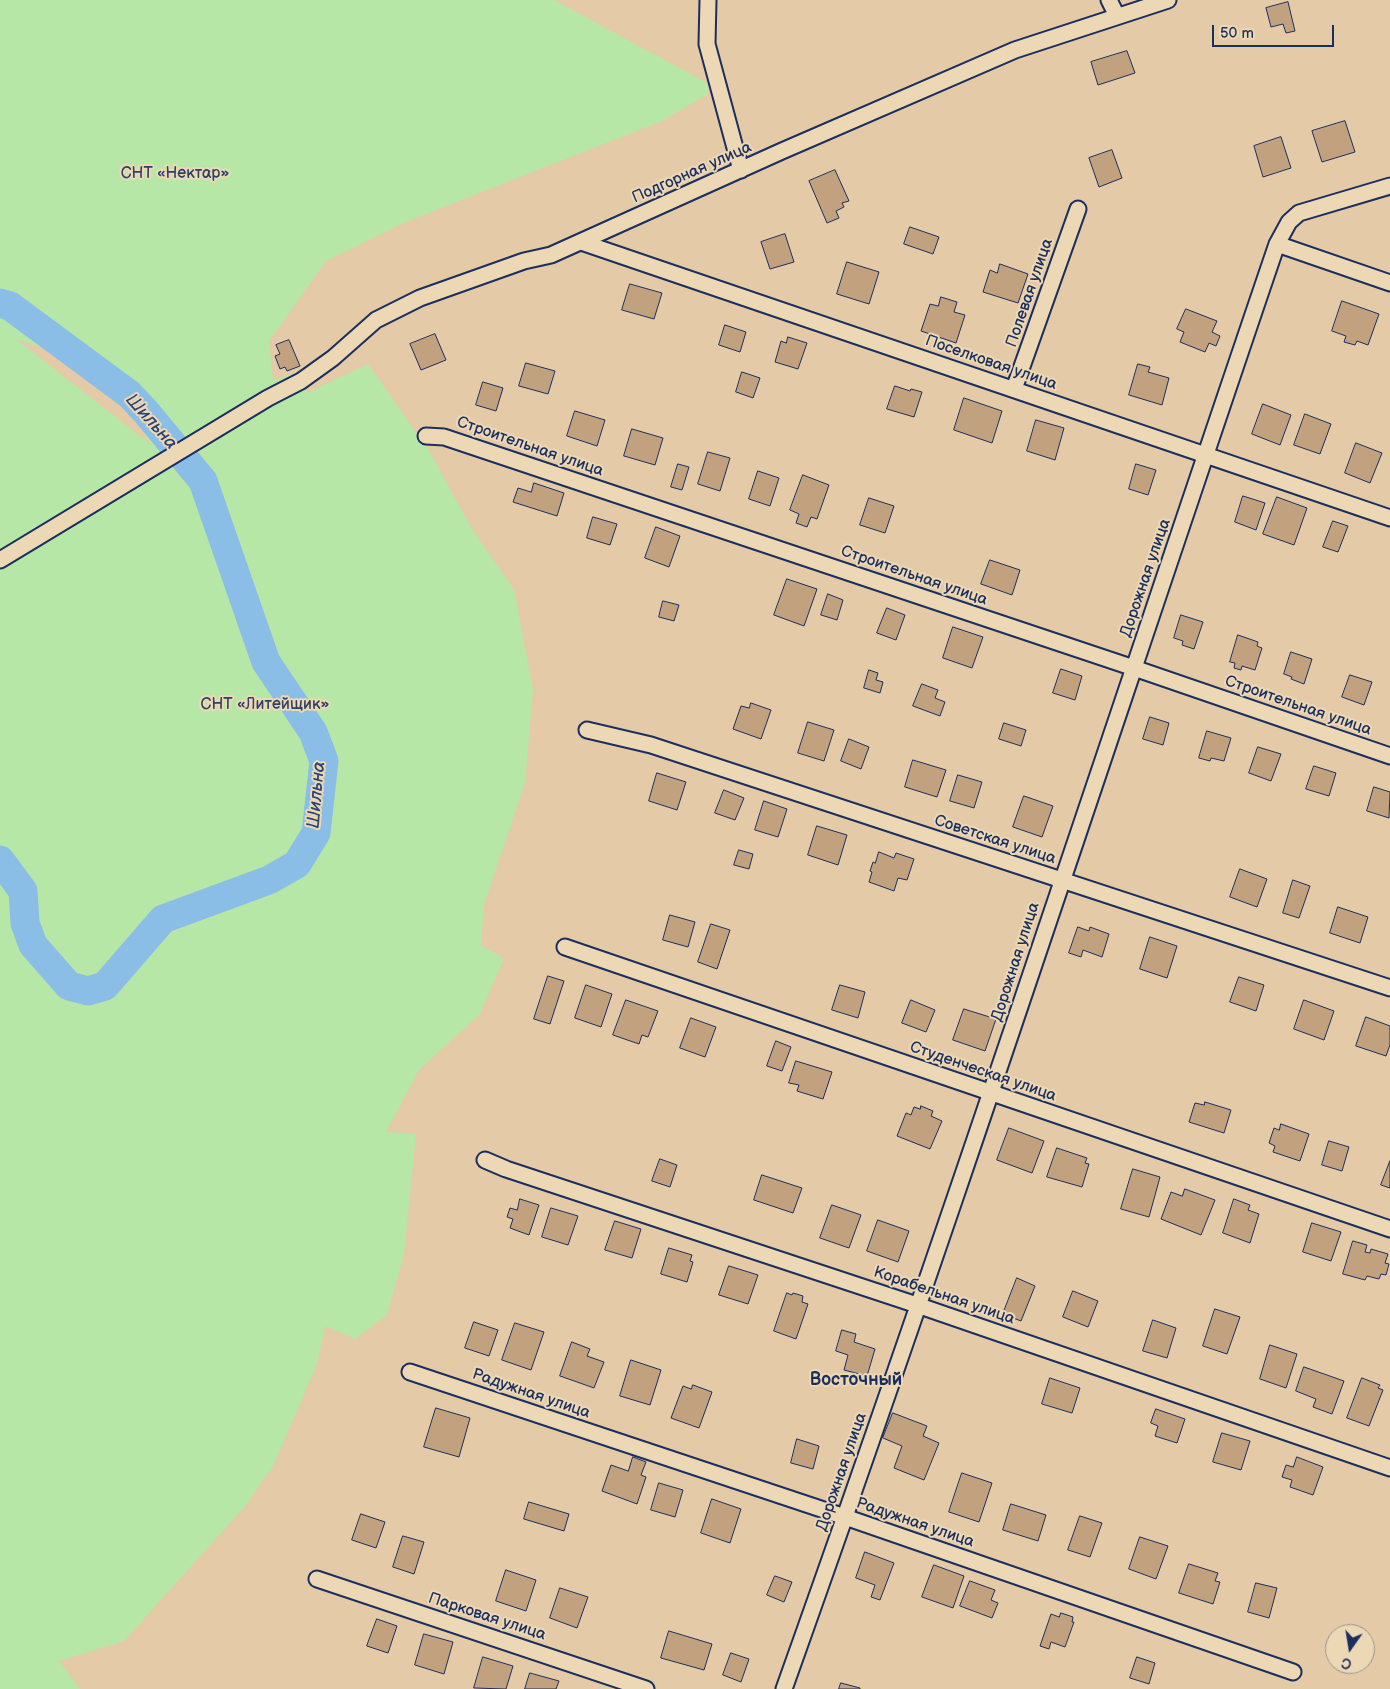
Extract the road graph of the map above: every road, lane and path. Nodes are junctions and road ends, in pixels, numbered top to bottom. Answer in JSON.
{"nodes":[{"id":1,"x":708,"y":0,"type":"edge"},
{"id":2,"x":1110,"y":0,"type":"edge"},
{"id":3,"x":1168,"y":0,"type":"edge"},
{"id":4,"x":1117,"y":16,"type":"junction"},
{"id":5,"x":741,"y":170,"type":"junction"},
{"id":6,"x":1390,"y":186,"type":"edge"},
{"id":7,"x":1078,"y":209,"type":"dead end"},
{"id":8,"x":581,"y":242,"type":"junction"},
{"id":9,"x":1277,"y":244,"type":"junction"},
{"id":10,"x":1390,"y":283,"type":"edge"},
{"id":11,"x":1014,"y":389,"type":"junction"},
{"id":12,"x":426,"y":436,"type":"dead end"},
{"id":13,"x":1206,"y":455,"type":"junction"},
{"id":14,"x":1390,"y":518,"type":"edge"},
{"id":15,"x":0,"y":560,"type":"edge"},
{"id":16,"x":1134,"y":668,"type":"junction"},
{"id":17,"x":587,"y":730,"type":"dead end"},
{"id":18,"x":1390,"y":756,"type":"edge"},
{"id":19,"x":1062,"y":880,"type":"junction"},
{"id":20,"x":565,"y":947,"type":"dead end"},
{"id":21,"x":1390,"y":988,"type":"edge"},
{"id":22,"x":991,"y":1093,"type":"junction"},
{"id":23,"x":485,"y":1160,"type":"dead end"},
{"id":24,"x":1390,"y":1229,"type":"edge"},
{"id":25,"x":917,"y":1305,"type":"junction"},
{"id":26,"x":410,"y":1372,"type":"dead end"},
{"id":27,"x":1390,"y":1468,"type":"edge"},
{"id":28,"x":845,"y":1518,"type":"junction"},
{"id":29,"x":317,"y":1579,"type":"dead end"},
{"id":30,"x":1293,"y":1672,"type":"dead end"},
{"id":31,"x":646,"y":1689,"type":"edge"},
{"id":32,"x":784,"y":1689,"type":"edge"}],
"edges":[{"from":1,"to":5,"type":"street"},
{"from":2,"to":4,"type":"street"},
{"from":3,"to":4,"type":"street","name":"Подгорная улица"},
{"from":4,"to":5,"type":"street","name":"Подгорная улица"},
{"from":5,"to":8,"type":"street","name":"Подгорная улица"},
{"from":6,"to":9,"type":"street","name":"Дорожная улица"},
{"from":7,"to":11,"type":"street","name":"Полевая улица"},
{"from":8,"to":11,"type":"street","name":"Поселковая улица"},
{"from":8,"to":15,"type":"street","name":"Подгорная улица"},
{"from":9,"to":10,"type":"street"},
{"from":9,"to":13,"type":"street","name":"Дорожная улица"},
{"from":11,"to":13,"type":"street","name":"Поселковая улица"},
{"from":12,"to":16,"type":"street","name":"Строительная улица"},
{"from":13,"to":14,"type":"street","name":"Поселковая улица"},
{"from":13,"to":16,"type":"street","name":"Дорожная улица"},
{"from":16,"to":18,"type":"street","name":"Строительная улица"},
{"from":16,"to":19,"type":"street","name":"Дорожная улица"},
{"from":17,"to":19,"type":"street","name":"Советская улица"},
{"from":19,"to":21,"type":"street","name":"Советская улица"},
{"from":19,"to":22,"type":"street","name":"Дорожная улица"},
{"from":20,"to":22,"type":"street","name":"Студенческая улица"},
{"from":22,"to":24,"type":"street","name":"Студенческая улица"},
{"from":22,"to":25,"type":"street","name":"Дорожная улица"},
{"from":23,"to":25,"type":"street","name":"Корабельная улица"},
{"from":25,"to":27,"type":"street","name":"Корабельная улица"},
{"from":25,"to":28,"type":"street","name":"Дорожная улица"},
{"from":26,"to":28,"type":"street","name":"Радужная улица"},
{"from":28,"to":30,"type":"street","name":"Радужная улица"},
{"from":28,"to":32,"type":"street","name":"Дорожная улица"},
{"from":29,"to":31,"type":"street","name":"Парковая улица"}]}
